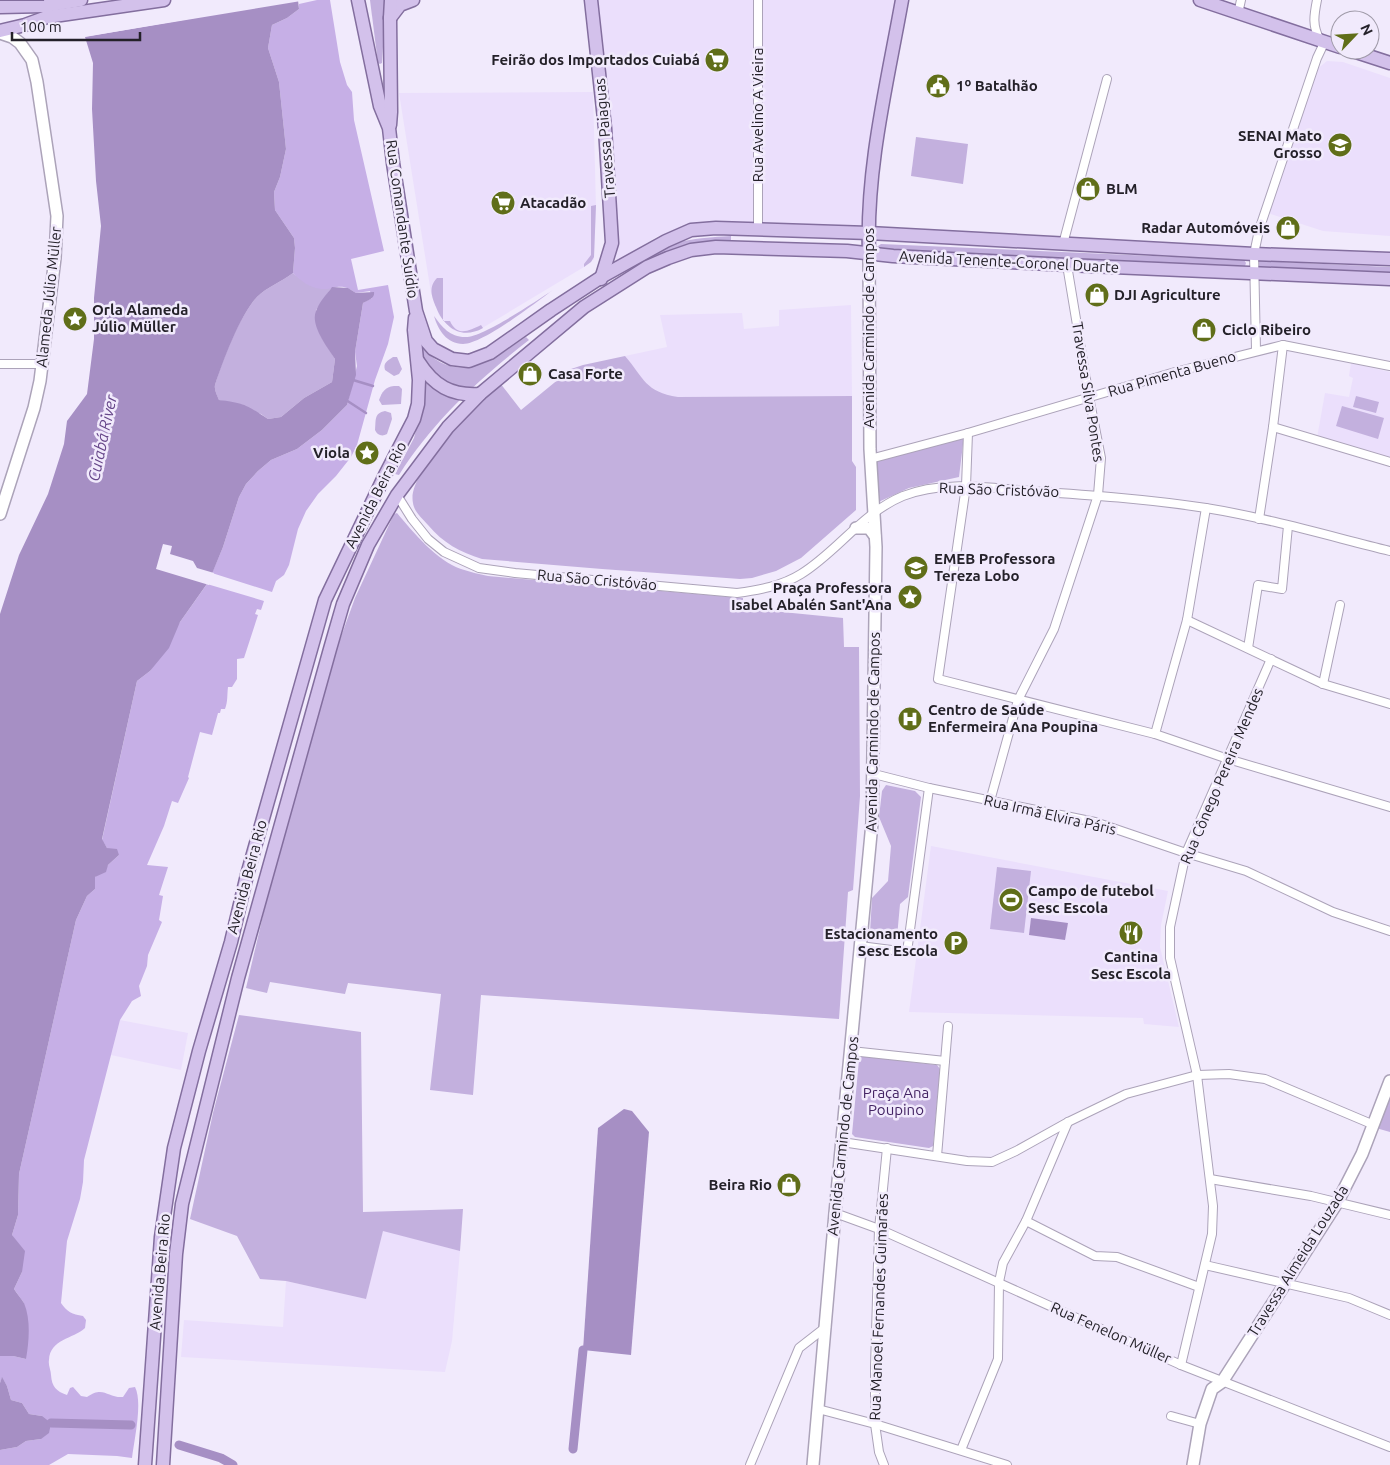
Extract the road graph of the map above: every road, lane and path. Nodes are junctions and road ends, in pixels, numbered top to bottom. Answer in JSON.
{"nodes":[{"id":1,"x":81,"y":0,"type":"edge"},
{"id":2,"x":164,"y":0,"type":"edge"},
{"id":3,"x":358,"y":0,"type":"edge"},
{"id":4,"x":391,"y":0,"type":"edge"},
{"id":5,"x":413,"y":0,"type":"edge"},
{"id":6,"x":591,"y":0,"type":"edge"},
{"id":7,"x":758,"y":0,"type":"edge"},
{"id":8,"x":902,"y":0,"type":"edge"},
{"id":9,"x":1200,"y":0,"type":"edge"},
{"id":10,"x":1241,"y":0,"type":"edge"},
{"id":11,"x":1317,"y":0,"type":"edge"},
{"id":12,"x":0,"y":7,"type":"edge"},
{"id":13,"x":46,"y":12,"type":"junction"},
{"id":14,"x":1238,"y":14,"type":"junction"},
{"id":15,"x":390,"y":18,"type":"junction"},
{"id":16,"x":0,"y":32,"type":"edge"},
{"id":17,"x":1322,"y":41,"type":"junction"},
{"id":18,"x":1330,"y":44,"type":"edge"},
{"id":19,"x":1107,"y":79,"type":"dead end"},
{"id":20,"x":389,"y":128,"type":"junction"},
{"id":21,"x":758,"y":230,"type":"junction"},
{"id":22,"x":869,"y":233,"type":"junction"},
{"id":23,"x":1063,"y":244,"type":"junction"},
{"id":24,"x":868,"y":253,"type":"junction"},
{"id":25,"x":1254,"y":254,"type":"junction"},
{"id":26,"x":1390,"y":259,"type":"edge"},
{"id":27,"x":1067,"y":265,"type":"junction"},
{"id":28,"x":647,"y":267,"type":"junction"},
{"id":29,"x":1254,"y":273,"type":"junction"},
{"id":30,"x":603,"y":276,"type":"junction"},
{"id":31,"x":1390,"y":279,"type":"edge"},
{"id":32,"x":584,"y":307,"type":"junction"},
{"id":33,"x":416,"y":311,"type":"junction"},
{"id":34,"x":1283,"y":345,"type":"junction"},
{"id":35,"x":1256,"y":350,"type":"junction"},
{"id":36,"x":417,"y":358,"type":"junction"},
{"id":37,"x":0,"y":364,"type":"edge"},
{"id":38,"x":43,"y":364,"type":"junction"},
{"id":39,"x":1390,"y":366,"type":"edge"},
{"id":40,"x":480,"y":394,"type":"junction"},
{"id":41,"x":1089,"y":397,"type":"junction"},
{"id":42,"x":414,"y":419,"type":"junction"},
{"id":43,"x":1273,"y":427,"type":"junction"},
{"id":44,"x":448,"y":428,"type":"joint"},
{"id":45,"x":968,"y":432,"type":"junction"},
{"id":46,"x":870,"y":459,"type":"junction"},
{"id":47,"x":1390,"y":462,"type":"edge"},
{"id":48,"x":966,"y":486,"type":"junction"},
{"id":49,"x":397,"y":495,"type":"junction"},
{"id":50,"x":1098,"y":495,"type":"junction"},
{"id":51,"x":1206,"y":508,"type":"junction"},
{"id":52,"x":0,"y":514,"type":"edge"},
{"id":53,"x":874,"y":514,"type":"junction"},
{"id":54,"x":1259,"y":519,"type":"junction"},
{"id":55,"x":1288,"y":526,"type":"junction"},
{"id":56,"x":856,"y":528,"type":"junction"},
{"id":57,"x":875,"y":536,"type":"junction"},
{"id":58,"x":1390,"y":551,"type":"edge"},
{"id":59,"x":1340,"y":605,"type":"dead end"},
{"id":60,"x":1187,"y":620,"type":"junction"},
{"id":61,"x":1248,"y":648,"type":"junction"},
{"id":62,"x":1271,"y":659,"type":"junction"},
{"id":63,"x":1323,"y":684,"type":"junction"},
{"id":64,"x":1018,"y":700,"type":"junction"},
{"id":65,"x":1390,"y":704,"type":"edge"},
{"id":66,"x":1155,"y":734,"type":"junction"},
{"id":67,"x":1228,"y":759,"type":"junction"},
{"id":68,"x":874,"y":774,"type":"junction"},
{"id":69,"x":929,"y":788,"type":"junction"},
{"id":70,"x":990,"y":800,"type":"junction"},
{"id":71,"x":1390,"y":807,"type":"edge"},
{"id":72,"x":1186,"y":853,"type":"junction"},
{"id":73,"x":1390,"y":932,"type":"edge"},
{"id":74,"x":230,"y":942,"type":"junction"},
{"id":75,"x":860,"y":946,"type":"junction"},
{"id":76,"x":238,"y":978,"type":"junction"},
{"id":77,"x":948,"y":1026,"type":"dead end"},
{"id":78,"x":199,"y":1051,"type":"junction"},
{"id":79,"x":851,"y":1051,"type":"junction"},
{"id":80,"x":946,"y":1060,"type":"junction"},
{"id":81,"x":1197,"y":1074,"type":"junction"},
{"id":82,"x":1390,"y":1081,"type":"edge"},
{"id":83,"x":205,"y":1111,"type":"junction"},
{"id":84,"x":1068,"y":1122,"type":"junction"},
{"id":85,"x":1374,"y":1125,"type":"junction"},
{"id":86,"x":842,"y":1142,"type":"junction"},
{"id":87,"x":887,"y":1148,"type":"junction"},
{"id":88,"x":937,"y":1156,"type":"junction"},
{"id":89,"x":1210,"y":1179,"type":"junction"},
{"id":90,"x":1337,"y":1203,"type":"junction"},
{"id":91,"x":835,"y":1213,"type":"junction"},
{"id":92,"x":1390,"y":1215,"type":"edge"},
{"id":93,"x":1026,"y":1220,"type":"junction"},
{"id":94,"x":879,"y":1229,"type":"junction"},
{"id":95,"x":1205,"y":1265,"type":"junction"},
{"id":96,"x":999,"y":1282,"type":"junction"},
{"id":97,"x":1285,"y":1283,"type":"junction"},
{"id":98,"x":1199,"y":1288,"type":"junction"},
{"id":99,"x":1390,"y":1315,"type":"edge"},
{"id":100,"x":826,"y":1327,"type":"junction"},
{"id":101,"x":1181,"y":1365,"type":"junction"},
{"id":102,"x":1222,"y":1382,"type":"junction"},
{"id":103,"x":818,"y":1410,"type":"junction"},
{"id":104,"x":1171,"y":1416,"type":"dead end"},
{"id":105,"x":875,"y":1424,"type":"junction"},
{"id":106,"x":1200,"y":1424,"type":"junction"},
{"id":107,"x":1390,"y":1447,"type":"edge"},
{"id":108,"x":961,"y":1450,"type":"junction"},
{"id":109,"x":146,"y":1465,"type":"edge"},
{"id":110,"x":162,"y":1465,"type":"edge"},
{"id":111,"x":750,"y":1465,"type":"edge"},
{"id":112,"x":813,"y":1465,"type":"edge"},
{"id":113,"x":884,"y":1465,"type":"edge"},
{"id":114,"x":1007,"y":1465,"type":"edge"},
{"id":115,"x":1193,"y":1465,"type":"edge"}],
"edges":[{"from":1,"to":13,"type":"main road"},
{"from":2,"to":13,"type":"main road"},
{"from":3,"to":20,"type":"main road","name":"Rua Comandante Suídio"},
{"from":4,"to":15,"type":"main road","name":"Rua Comandante Suídio"},
{"from":5,"to":15,"type":"main road"},
{"from":6,"to":30,"type":"main road","name":"Travessa Paiaguas"},
{"from":7,"to":21,"type":"street","name":"Rua Avelino A Vieira"},
{"from":8,"to":22,"type":"main road","name":"Avenida Carmindo de Campos"},
{"from":9,"to":14,"type":"main road"},
{"from":10,"to":14,"type":"street"},
{"from":11,"to":17,"type":"street"},
{"from":12,"to":13,"type":"main road"},
{"from":13,"to":16,"type":"main road"},
{"from":14,"to":17,"type":"main road"},
{"from":15,"to":20,"type":"main road","name":"Rua Comandante Suídio"},
{"from":16,"to":38,"type":"main road","name":"Alameda Júlio Müller"},
{"from":17,"to":18,"type":"main road"},
{"from":17,"to":25,"type":"street"},
{"from":19,"to":23,"type":"street"},
{"from":20,"to":33,"type":"main road","name":"Rua Comandante Suídio"},
{"from":21,"to":22,"type":"main road","name":"Avenida Tenente-Coronel Duarte"},
{"from":21,"to":30,"type":"main road","name":"Avenida Tenente-Coronel Duarte"},
{"from":22,"to":23,"type":"main road","name":"Avenida Tenente-Coronel Duarte"},
{"from":22,"to":24,"type":"main road","name":"Avenida Carmindo de Campos"},
{"from":23,"to":25,"type":"main road","name":"Avenida Tenente-Coronel Duarte"},
{"from":24,"to":27,"type":"main road","name":"Avenida Tenente-Coronel Duarte"},
{"from":24,"to":28,"type":"main road","name":"Avenida Tenente-Coronel Duarte"},
{"from":24,"to":46,"type":"main road","name":"Avenida Carmindo de Campos"},
{"from":25,"to":26,"type":"main road","name":"Avenida Tenente-Coronel Duarte"},
{"from":25,"to":29,"type":"street"},
{"from":27,"to":29,"type":"main road","name":"Avenida Tenente-Coronel Duarte"},
{"from":27,"to":41,"type":"street","name":"Travessa Silva Pontes"},
{"from":28,"to":30,"type":"main road"},
{"from":28,"to":32,"type":"main road","name":"Avenida Tenente-Coronel Duarte"},
{"from":29,"to":31,"type":"main road","name":"Avenida Tenente-Coronel Duarte"},
{"from":29,"to":35,"type":"street"},
{"from":30,"to":32,"type":"main road"},
{"from":30,"to":33,"type":"main road","name":"Avenida Tenente-Coronel Duarte"},
{"from":32,"to":40,"type":"main road","name":"Avenida Tenente-Coronel Duarte"},
{"from":33,"to":36,"type":"main road","name":"Avenida Beira Rio"},
{"from":34,"to":35,"type":"street","name":"Rua Pimenta Bueno"},
{"from":34,"to":39,"type":"street","name":"Rua Pimenta Bueno"},
{"from":34,"to":43,"type":"street"},
{"from":35,"to":41,"type":"street","name":"Rua Pimenta Bueno"},
{"from":36,"to":40,"type":"main road"},
{"from":36,"to":42,"type":"main road","name":"Avenida Beira Rio"},
{"from":37,"to":38,"type":"street"},
{"from":38,"to":52,"type":"main road","name":"Alameda Júlio Müller"},
{"from":40,"to":44,"type":"main road","name":"Avenida Tenente-Coronel Duarte"},
{"from":41,"to":45,"type":"street","name":"Rua Pimenta Bueno"},
{"from":41,"to":50,"type":"street","name":"Travessa Silva Pontes"},
{"from":42,"to":49,"type":"main road"},
{"from":42,"to":74,"type":"main road","name":"Avenida Beira Rio"},
{"from":43,"to":47,"type":"street"},
{"from":43,"to":54,"type":"street"},
{"from":44,"to":49,"type":"main road","name":"Avenida Beira Rio"},
{"from":45,"to":46,"type":"street","name":"Rua Pimenta Bueno"},
{"from":45,"to":48,"type":"street"},
{"from":46,"to":53,"type":"main road","name":"Avenida Carmindo de Campos"},
{"from":48,"to":50,"type":"street","name":"Rua São Cristóvão"},
{"from":48,"to":53,"type":"street","name":"Rua São Cristóvão"},
{"from":48,"to":64,"type":"street"},
{"from":49,"to":56,"type":"street","name":"Rua São Cristóvão"},
{"from":49,"to":76,"type":"main road","name":"Avenida Beira Rio"},
{"from":50,"to":51,"type":"street","name":"Rua São Cristóvão"},
{"from":50,"to":64,"type":"street","name":"Travessa Silva Pontes"},
{"from":51,"to":54,"type":"street","name":"Rua São Cristóvão"},
{"from":51,"to":60,"type":"street"},
{"from":53,"to":56,"type":"street","name":"Rua São Cristóvão"},
{"from":53,"to":57,"type":"main road","name":"Avenida Carmindo de Campos"},
{"from":54,"to":55,"type":"street","name":"Rua São Cristóvão"},
{"from":55,"to":58,"type":"street","name":"Rua São Cristóvão"},
{"from":55,"to":61,"type":"street"},
{"from":56,"to":57,"type":"main road"},
{"from":57,"to":68,"type":"main road","name":"Avenida Carmindo de Campos"},
{"from":59,"to":63,"type":"street"},
{"from":60,"to":61,"type":"street"},
{"from":60,"to":66,"type":"street"},
{"from":61,"to":62,"type":"street"},
{"from":62,"to":63,"type":"street"},
{"from":62,"to":67,"type":"street","name":"Rua Cônego Pereira Mendes"},
{"from":63,"to":65,"type":"street"},
{"from":64,"to":66,"type":"street"},
{"from":64,"to":70,"type":"street","name":"Travessa Silva Pontes"},
{"from":66,"to":67,"type":"street"},
{"from":67,"to":71,"type":"street"},
{"from":67,"to":72,"type":"street","name":"Rua Cônego Pereira Mendes"},
{"from":68,"to":69,"type":"street","name":"Rua Irmã Elvira Páris"},
{"from":68,"to":75,"type":"main road","name":"Avenida Carmindo de Campos"},
{"from":69,"to":70,"type":"street","name":"Rua Irmã Elvira Páris"},
{"from":69,"to":75,"type":"street"},
{"from":70,"to":72,"type":"street","name":"Rua Irmã Elvira Páris"},
{"from":72,"to":73,"type":"street","name":"Rua Irmã Elvira Páris"},
{"from":72,"to":81,"type":"street","name":"Rua Cônego Pereira Mendes"},
{"from":74,"to":76,"type":"main road"},
{"from":74,"to":78,"type":"main road","name":"Avenida Beira Rio"},
{"from":75,"to":79,"type":"main road","name":"Avenida Carmindo de Campos"},
{"from":76,"to":83,"type":"main road","name":"Avenida Beira Rio"},
{"from":77,"to":80,"type":"street"},
{"from":78,"to":83,"type":"main road"},
{"from":78,"to":109,"type":"main road","name":"Avenida Beira Rio"},
{"from":79,"to":80,"type":"street"},
{"from":79,"to":86,"type":"main road","name":"Avenida Carmindo de Campos"},
{"from":80,"to":88,"type":"street"},
{"from":81,"to":84,"type":"street"},
{"from":81,"to":85,"type":"street"},
{"from":81,"to":89,"type":"street","name":"Rua Cônego Pereira Mendes"},
{"from":82,"to":85,"type":"main road","name":"Travessa Almeida Louzada"},
{"from":83,"to":110,"type":"main road","name":"Avenida Beira Rio"},
{"from":84,"to":88,"type":"street"},
{"from":84,"to":93,"type":"street"},
{"from":85,"to":90,"type":"main road","name":"Travessa Almeida Louzada"},
{"from":86,"to":87,"type":"street"},
{"from":86,"to":91,"type":"main road","name":"Avenida Carmindo de Campos"},
{"from":87,"to":88,"type":"street"},
{"from":87,"to":94,"type":"street","name":"Rua Manoel Fernandes Guimarães"},
{"from":89,"to":90,"type":"street"},
{"from":89,"to":95,"type":"street","name":"Rua Cônego Pereira Mendes"},
{"from":90,"to":92,"type":"street"},
{"from":90,"to":97,"type":"main road","name":"Travessa Almeida Louzada"},
{"from":91,"to":94,"type":"street","name":"Rua Fenelon Müller"},
{"from":91,"to":100,"type":"main road","name":"Avenida Carmindo de Campos"},
{"from":93,"to":96,"type":"street"},
{"from":93,"to":98,"type":"street"},
{"from":94,"to":96,"type":"street","name":"Rua Fenelon Müller"},
{"from":94,"to":105,"type":"street","name":"Rua Manoel Fernandes Guimarães"},
{"from":95,"to":97,"type":"street"},
{"from":95,"to":98,"type":"street","name":"Rua Cônego Pereira Mendes"},
{"from":96,"to":101,"type":"street","name":"Rua Fenelon Müller"},
{"from":96,"to":108,"type":"street"},
{"from":97,"to":99,"type":"street"},
{"from":97,"to":102,"type":"main road","name":"Travessa Almeida Louzada"},
{"from":98,"to":101,"type":"street","name":"Rua Cônego Pereira Mendes"},
{"from":100,"to":103,"type":"main road","name":"Avenida Carmindo de Campos"},
{"from":100,"to":111,"type":"street"},
{"from":101,"to":102,"type":"street","name":"Rua Fenelon Müller"},
{"from":102,"to":106,"type":"main road","name":"Travessa Almeida Louzada"},
{"from":102,"to":107,"type":"street","name":"Rua Fenelon Müller"},
{"from":103,"to":105,"type":"street"},
{"from":103,"to":112,"type":"main road","name":"Avenida Carmindo de Campos"},
{"from":104,"to":106,"type":"street"},
{"from":105,"to":108,"type":"street"},
{"from":105,"to":113,"type":"street","name":"Rua Manoel Fernandes Guimarães"},
{"from":106,"to":115,"type":"main road","name":"Travessa Almeida Louzada"},
{"from":108,"to":114,"type":"street"}]}
